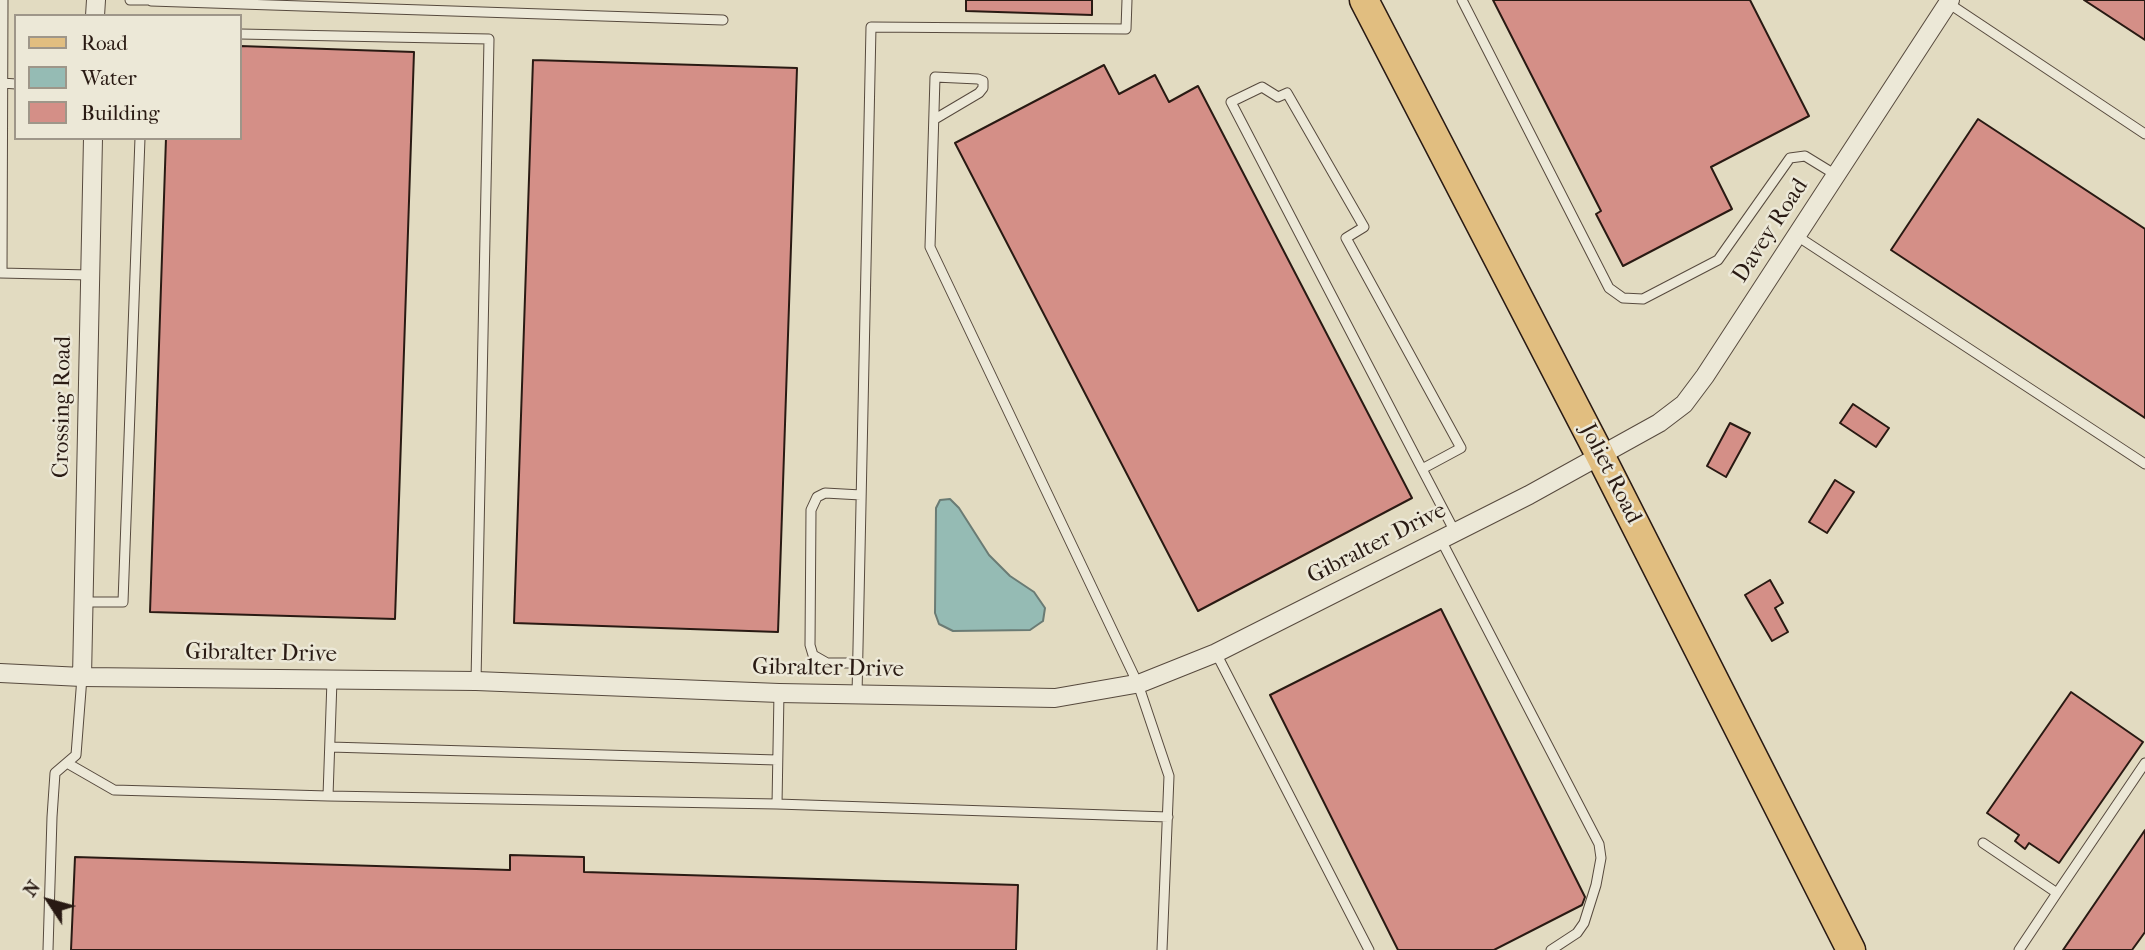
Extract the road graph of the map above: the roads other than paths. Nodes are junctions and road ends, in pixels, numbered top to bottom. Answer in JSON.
{"nodes":[{"id":1,"x":3,"y":0,"type":"edge"},
{"id":2,"x":130,"y":0,"type":"edge"},
{"id":3,"x":1127,"y":0,"type":"edge"},
{"id":4,"x":1364,"y":0,"type":"edge"},
{"id":5,"x":1462,"y":0,"type":"edge"},
{"id":6,"x":151,"y":1,"type":"edge"},
{"id":7,"x":1949,"y":1,"type":"edge"},
{"id":8,"x":723,"y":20,"type":"dead end"},
{"id":9,"x":242,"y":34,"type":"edge"},
{"id":10,"x":2,"y":83,"type":"edge"},
{"id":11,"x":935,"y":119,"type":"junction"},
{"id":12,"x":2145,"y":134,"type":"edge"},
{"id":13,"x":93,"y":140,"type":"edge"},
{"id":14,"x":139,"y":140,"type":"edge"},
{"id":15,"x":1836,"y":175,"type":"junction"},
{"id":16,"x":1797,"y":236,"type":"junction"},
{"id":17,"x":1,"y":273,"type":"edge"},
{"id":18,"x":90,"y":275,"type":"junction"},
{"id":19,"x":1600,"y":455,"type":"junction"},
{"id":20,"x":2145,"y":464,"type":"edge"},
{"id":21,"x":1422,"y":469,"type":"junction"},
{"id":22,"x":862,"y":495,"type":"junction"},
{"id":23,"x":1448,"y":536,"type":"junction"},
{"id":24,"x":84,"y":602,"type":"junction"},
{"id":25,"x":1216,"y":653,"type":"junction"},
{"id":26,"x":858,"y":663,"type":"junction"},
{"id":27,"x":0,"y":673,"type":"edge"},
{"id":28,"x":82,"y":677,"type":"junction"},
{"id":29,"x":332,"y":680,"type":"junction"},
{"id":30,"x":476,"y":681,"type":"junction"},
{"id":31,"x":1138,"y":684,"type":"junction"},
{"id":32,"x":779,"y":693,"type":"junction"},
{"id":33,"x":857,"y":695,"type":"junction"},
{"id":34,"x":330,"y":747,"type":"junction"},
{"id":35,"x":777,"y":760,"type":"junction"},
{"id":36,"x":67,"y":763,"type":"junction"},
{"id":37,"x":2145,"y":763,"type":"edge"},
{"id":38,"x":328,"y":796,"type":"junction"},
{"id":39,"x":777,"y":804,"type":"junction"},
{"id":40,"x":1168,"y":817,"type":"junction"},
{"id":41,"x":1983,"y":843,"type":"dead end"},
{"id":42,"x":2057,"y":893,"type":"junction"},
{"id":43,"x":48,"y":950,"type":"edge"},
{"id":44,"x":1162,"y":950,"type":"edge"},
{"id":45,"x":1368,"y":950,"type":"edge"},
{"id":46,"x":1550,"y":950,"type":"edge"},
{"id":47,"x":1852,"y":950,"type":"edge"},
{"id":48,"x":2018,"y":950,"type":"edge"}],
"edges":[{"from":1,"to":10,"type":"lane"},
{"from":2,"to":6,"type":"lane"},
{"from":3,"to":22,"type":"lane"},
{"from":4,"to":19,"type":"main road","name":"Joliet Road"},
{"from":5,"to":15,"type":"lane"},
{"from":6,"to":8,"type":"lane"},
{"from":7,"to":12,"type":"lane"},
{"from":7,"to":15,"type":"street","name":"Davey Road"},
{"from":9,"to":30,"type":"lane"},
{"from":10,"to":17,"type":"lane"},
{"from":11,"to":11,"type":"lane"},
{"from":11,"to":31,"type":"lane"},
{"from":13,"to":18,"type":"street","name":"Crossing Road"},
{"from":14,"to":24,"type":"lane"},
{"from":15,"to":16,"type":"street","name":"Davey Road"},
{"from":16,"to":19,"type":"street","name":"Davey Road"},
{"from":16,"to":20,"type":"lane"},
{"from":17,"to":18,"type":"lane"},
{"from":18,"to":24,"type":"street","name":"Crossing Road"},
{"from":19,"to":23,"type":"street","name":"Gibralter Drive"},
{"from":19,"to":47,"type":"main road","name":"Joliet Road"},
{"from":21,"to":21,"type":"lane"},
{"from":21,"to":23,"type":"lane"},
{"from":22,"to":26,"type":"lane"},
{"from":22,"to":26,"type":"lane"},
{"from":23,"to":25,"type":"street","name":"Gibralter Drive"},
{"from":23,"to":46,"type":"lane"},
{"from":24,"to":28,"type":"street","name":"Crossing Road"},
{"from":25,"to":31,"type":"street","name":"Gibralter Drive"},
{"from":25,"to":45,"type":"lane"},
{"from":26,"to":33,"type":"lane"},
{"from":27,"to":28,"type":"street","name":"Gibralter Drive"},
{"from":28,"to":29,"type":"street","name":"Gibralter Drive"},
{"from":28,"to":36,"type":"lane"},
{"from":29,"to":30,"type":"street","name":"Gibralter Drive"},
{"from":29,"to":34,"type":"lane"},
{"from":30,"to":32,"type":"street","name":"Gibralter Drive"},
{"from":31,"to":33,"type":"street","name":"Gibralter Drive"},
{"from":31,"to":40,"type":"lane"},
{"from":32,"to":33,"type":"street","name":"Gibralter Drive"},
{"from":32,"to":35,"type":"lane"},
{"from":34,"to":35,"type":"lane"},
{"from":34,"to":38,"type":"lane"},
{"from":35,"to":39,"type":"lane"},
{"from":36,"to":38,"type":"lane"},
{"from":36,"to":43,"type":"lane"},
{"from":37,"to":42,"type":"lane"},
{"from":38,"to":39,"type":"lane"},
{"from":39,"to":40,"type":"lane"},
{"from":40,"to":44,"type":"lane"},
{"from":41,"to":42,"type":"lane"},
{"from":42,"to":48,"type":"lane"}]}
